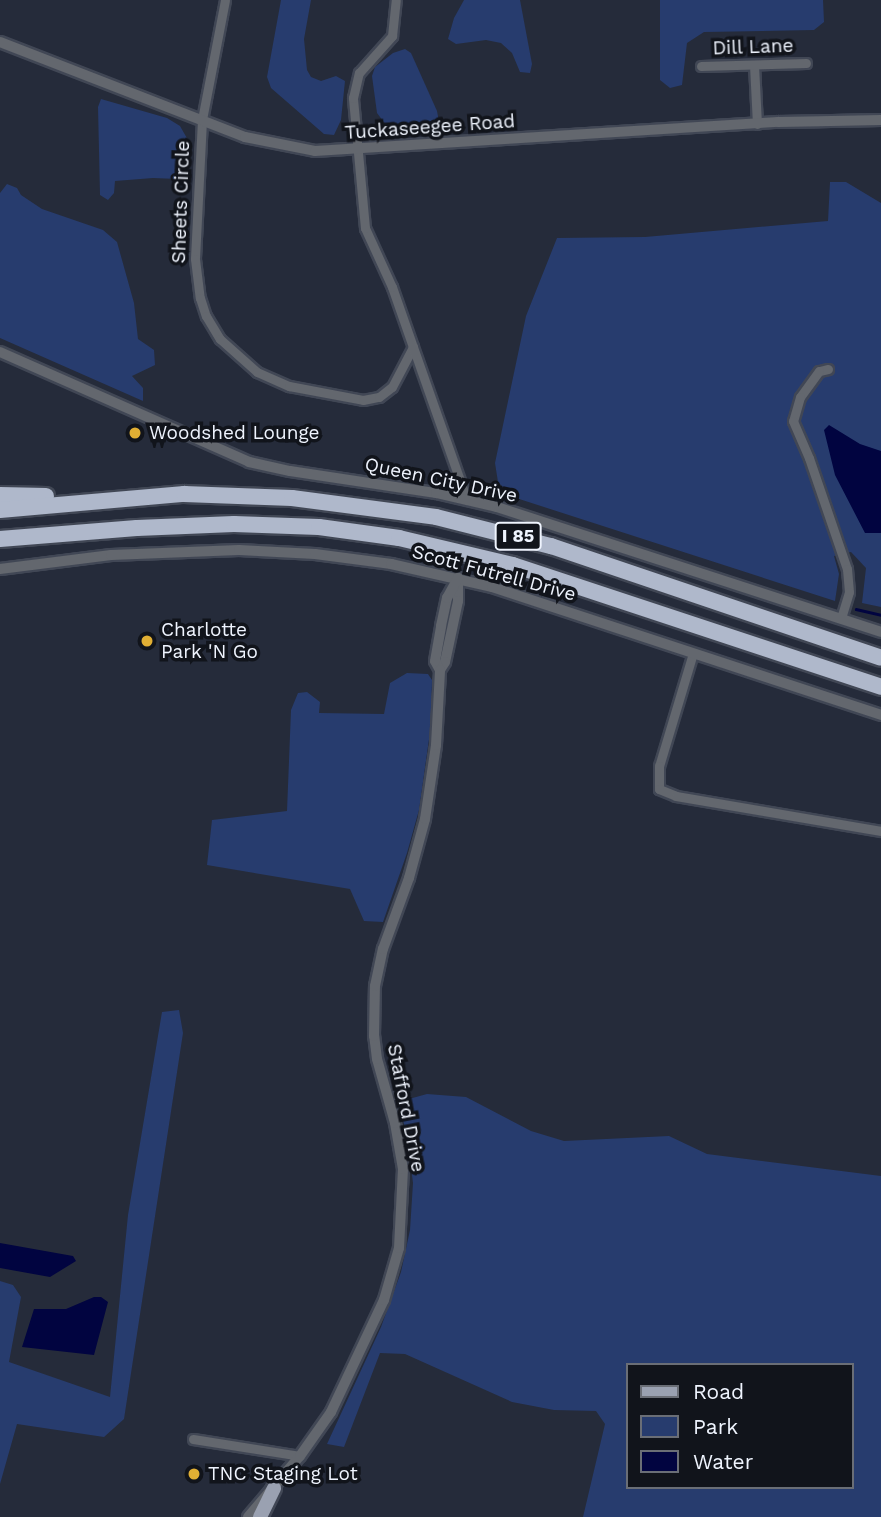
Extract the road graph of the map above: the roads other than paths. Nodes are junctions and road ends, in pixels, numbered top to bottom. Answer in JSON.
{"nodes":[{"id":1,"x":225,"y":0,"type":"edge"},
{"id":2,"x":396,"y":0,"type":"edge"},
{"id":3,"x":0,"y":43,"type":"edge"},
{"id":4,"x":806,"y":63,"type":"dead end"},
{"id":5,"x":754,"y":65,"type":"junction"},
{"id":6,"x":701,"y":66,"type":"dead end"},
{"id":7,"x":202,"y":120,"type":"junction"},
{"id":8,"x":881,"y":120,"type":"edge"},
{"id":9,"x":757,"y":124,"type":"junction"},
{"id":10,"x":360,"y":150,"type":"junction"},
{"id":11,"x":413,"y":347,"type":"junction"},
{"id":12,"x":0,"y":352,"type":"edge"},
{"id":13,"x":828,"y":369,"type":"dead end"},
{"id":14,"x":0,"y":495,"type":"edge"},
{"id":15,"x":139,"y":496,"type":"junction"},
{"id":16,"x":467,"y":500,"type":"junction"},
{"id":17,"x":0,"y":510,"type":"edge"},
{"id":18,"x":0,"y":539,"type":"edge"},
{"id":19,"x":0,"y":569,"type":"edge"},
{"id":20,"x":458,"y":578,"type":"junction"},
{"id":21,"x":841,"y":618,"type":"junction"},
{"id":22,"x":881,"y":632,"type":"edge"},
{"id":23,"x":693,"y":653,"type":"junction"},
{"id":24,"x":881,"y":658,"type":"edge"},
{"id":25,"x":881,"y":687,"type":"edge"},
{"id":26,"x":881,"y":715,"type":"edge"},
{"id":27,"x":881,"y":831,"type":"edge"},
{"id":28,"x":193,"y":1439,"type":"dead end"},
{"id":29,"x":300,"y":1456,"type":"junction"},
{"id":30,"x":274,"y":1488,"type":"junction"},
{"id":31,"x":248,"y":1517,"type":"edge"},
{"id":32,"x":260,"y":1517,"type":"edge"}],
"edges":[{"from":1,"to":7,"type":"street","name":"Sheets Circle"},
{"from":2,"to":10,"type":"street"},
{"from":3,"to":7,"type":"street","name":"Tuckaseegee Road"},
{"from":4,"to":5,"type":"street","name":"Dill Lane"},
{"from":5,"to":6,"type":"street","name":"Dill Lane"},
{"from":5,"to":9,"type":"street"},
{"from":7,"to":10,"type":"street","name":"Tuckaseegee Road"},
{"from":7,"to":11,"type":"street","name":"Sheets Circle"},
{"from":8,"to":9,"type":"street","name":"Tuckaseegee Road"},
{"from":9,"to":10,"type":"street","name":"Tuckaseegee Road"},
{"from":10,"to":11,"type":"street"},
{"from":11,"to":16,"type":"street"},
{"from":12,"to":16,"type":"street","name":"Queen City Drive"},
{"from":13,"to":21,"type":"street"},
{"from":14,"to":15,"type":"highway"},
{"from":15,"to":17,"type":"highway","number":"I 85"},
{"from":15,"to":24,"type":"highway","number":"I 85"},
{"from":16,"to":21,"type":"street","name":"Queen City Drive"},
{"from":18,"to":25,"type":"highway","number":"I 85"},
{"from":19,"to":20,"type":"street","name":"Scott Futrell Drive"},
{"from":20,"to":23,"type":"street","name":"Scott Futrell Drive"},
{"from":20,"to":29,"type":"street","name":"Stafford Drive"},
{"from":21,"to":22,"type":"street","name":"Queen City Drive"},
{"from":23,"to":26,"type":"street","name":"Scott Futrell Drive"},
{"from":23,"to":27,"type":"street"},
{"from":28,"to":29,"type":"street"},
{"from":29,"to":30,"type":"street","name":"Stafford Drive"},
{"from":30,"to":31,"type":"street","name":"Stafford Drive"},
{"from":30,"to":32,"type":"main road"}]}
